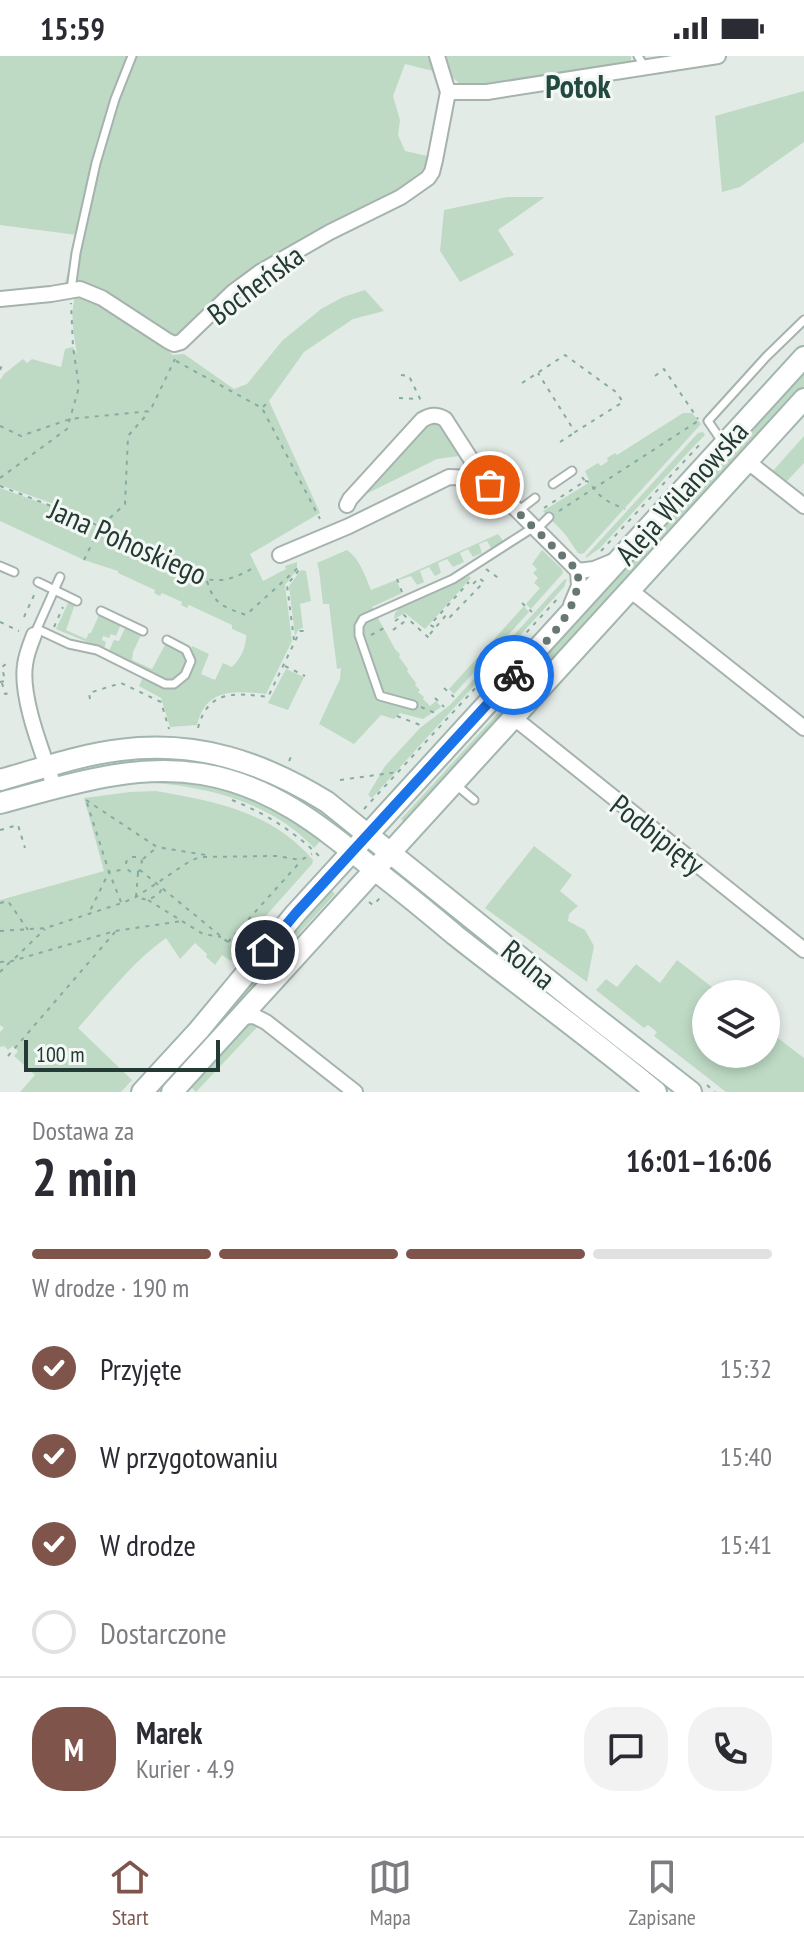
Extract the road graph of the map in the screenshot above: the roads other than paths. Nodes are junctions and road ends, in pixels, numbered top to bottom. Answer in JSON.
{"nodes":[{"id":1,"x":132,"y":56,"type":"edge"},
{"id":2,"x":437,"y":56,"type":"edge"},
{"id":3,"x":718,"y":56,"type":"edge"},
{"id":4,"x":641,"y":61,"type":"edge"},
{"id":5,"x":448,"y":92,"type":"junction"},
{"id":6,"x":71,"y":290,"type":"junction"},
{"id":7,"x":0,"y":299,"type":"edge"},
{"id":8,"x":804,"y":320,"type":"edge"},
{"id":9,"x":804,"y":357,"type":"edge"},
{"id":10,"x":804,"y":399,"type":"edge"},
{"id":11,"x":714,"y":442,"type":"junction"},
{"id":12,"x":472,"y":461,"type":"dead end"},
{"id":13,"x":747,"y":461,"type":"junction"},
{"id":14,"x":574,"y":470,"type":"road end"},
{"id":15,"x":553,"y":484,"type":"dead end"},
{"id":16,"x":535,"y":498,"type":"dead end"},
{"id":17,"x":347,"y":505,"type":"dead end"},
{"id":18,"x":804,"y":506,"type":"edge"},
{"id":19,"x":518,"y":511,"type":"junction"},
{"id":20,"x":549,"y":517,"type":"road end"},
{"id":21,"x":536,"y":528,"type":"junction"},
{"id":22,"x":280,"y":555,"type":"dead end"},
{"id":23,"x":610,"y":555,"type":"junction"},
{"id":24,"x":0,"y":566,"type":"edge"},
{"id":25,"x":578,"y":571,"type":"junction"},
{"id":26,"x":14,"y":572,"type":"dead end"},
{"id":27,"x":60,"y":577,"type":"dead end"},
{"id":28,"x":39,"y":583,"type":"road end"},
{"id":29,"x":54,"y":590,"type":"junction"},
{"id":30,"x":630,"y":590,"type":"junction"},
{"id":31,"x":77,"y":601,"type":"dead end"},
{"id":32,"x":563,"y":607,"type":"junction"},
{"id":33,"x":101,"y":611,"type":"dead end"},
{"id":34,"x":143,"y":631,"type":"dead end"},
{"id":35,"x":35,"y":632,"type":"junction"},
{"id":36,"x":167,"y":640,"type":"dead end"},
{"id":37,"x":413,"y":705,"type":"road end"},
{"id":38,"x":513,"y":717,"type":"junction"},
{"id":39,"x":804,"y":728,"type":"edge"},
{"id":40,"x":48,"y":767,"type":"junction"},
{"id":41,"x":0,"y":780,"type":"edge"},
{"id":42,"x":454,"y":783,"type":"junction"},
{"id":43,"x":55,"y":789,"type":"junction"},
{"id":44,"x":474,"y":800,"type":"dead end"},
{"id":45,"x":0,"y":803,"type":"edge"},
{"id":46,"x":368,"y":835,"type":"junction"},
{"id":47,"x":353,"y":851,"type":"junction"},
{"id":48,"x":390,"y":853,"type":"junction"},
{"id":49,"x":375,"y":870,"type":"junction"},
{"id":50,"x":804,"y":950,"type":"edge"},
{"id":51,"x":240,"y":1017,"type":"junction"},
{"id":52,"x":142,"y":1092,"type":"edge"},
{"id":53,"x":172,"y":1092,"type":"edge"},
{"id":54,"x":355,"y":1092,"type":"edge"},
{"id":55,"x":656,"y":1092,"type":"edge"},
{"id":56,"x":691,"y":1092,"type":"edge"}],
"edges":[{"from":1,"to":6,"type":"lane"},
{"from":2,"to":5,"type":"street"},
{"from":3,"to":4,"type":"street"},
{"from":4,"to":5,"type":"street"},
{"from":5,"to":6,"type":"street","name":"Bocheńska"},
{"from":6,"to":7,"type":"street","name":"Bocheńska"},
{"from":8,"to":11,"type":"lane"},
{"from":9,"to":11,"type":"main road","name":"Aleja Wilanowska"},
{"from":10,"to":13,"type":"main road","name":"Aleja Wilanowska"},
{"from":11,"to":23,"type":"main road","name":"Aleja Wilanowska"},
{"from":12,"to":17,"type":"street"},
{"from":13,"to":18,"type":"street"},
{"from":13,"to":30,"type":"main road","name":"Aleja Wilanowska"},
{"from":14,"to":15,"type":"lane"},
{"from":16,"to":19,"type":"lane"},
{"from":19,"to":21,"type":"street"},
{"from":19,"to":22,"type":"street"},
{"from":20,"to":21,"type":"lane"},
{"from":21,"to":25,"type":"street"},
{"from":21,"to":37,"type":"lane"},
{"from":23,"to":25,"type":"street"},
{"from":23,"to":32,"type":"main road","name":"Aleja Wilanowska"},
{"from":24,"to":26,"type":"lane"},
{"from":25,"to":32,"type":"street"},
{"from":27,"to":29,"type":"lane"},
{"from":28,"to":29,"type":"lane"},
{"from":29,"to":31,"type":"lane"},
{"from":29,"to":35,"type":"lane"},
{"from":30,"to":38,"type":"main road","name":"Aleja Wilanowska"},
{"from":30,"to":39,"type":"street"},
{"from":32,"to":46,"type":"main road","name":"Aleja Wilanowska"},
{"from":33,"to":34,"type":"lane"},
{"from":35,"to":36,"type":"lane"},
{"from":35,"to":40,"type":"street"},
{"from":38,"to":42,"type":"main road","name":"Aleja Wilanowska"},
{"from":38,"to":50,"type":"street","name":"Podbipięty"},
{"from":40,"to":41,"type":"main road","name":"Rolna"},
{"from":40,"to":43,"type":"street"},
{"from":40,"to":46,"type":"main road","name":"Rolna"},
{"from":42,"to":44,"type":"lane"},
{"from":42,"to":48,"type":"main road","name":"Aleja Wilanowska"},
{"from":43,"to":45,"type":"main road","name":"Rolna"},
{"from":43,"to":47,"type":"main road","name":"Rolna"},
{"from":46,"to":47,"type":"main road","name":"Aleja Wilanowska"},
{"from":46,"to":48,"type":"main road","name":"Rolna"},
{"from":47,"to":49,"type":"main road","name":"Rolna"},
{"from":47,"to":52,"type":"main road","name":"Aleja Wilanowska"},
{"from":48,"to":49,"type":"main road","name":"Aleja Wilanowska"},
{"from":48,"to":56,"type":"main road","name":"Rolna"},
{"from":49,"to":51,"type":"main road","name":"Aleja Wilanowska"},
{"from":49,"to":55,"type":"main road","name":"Rolna"},
{"from":51,"to":53,"type":"main road","name":"Aleja Wilanowska"},
{"from":51,"to":54,"type":"street"}]}
